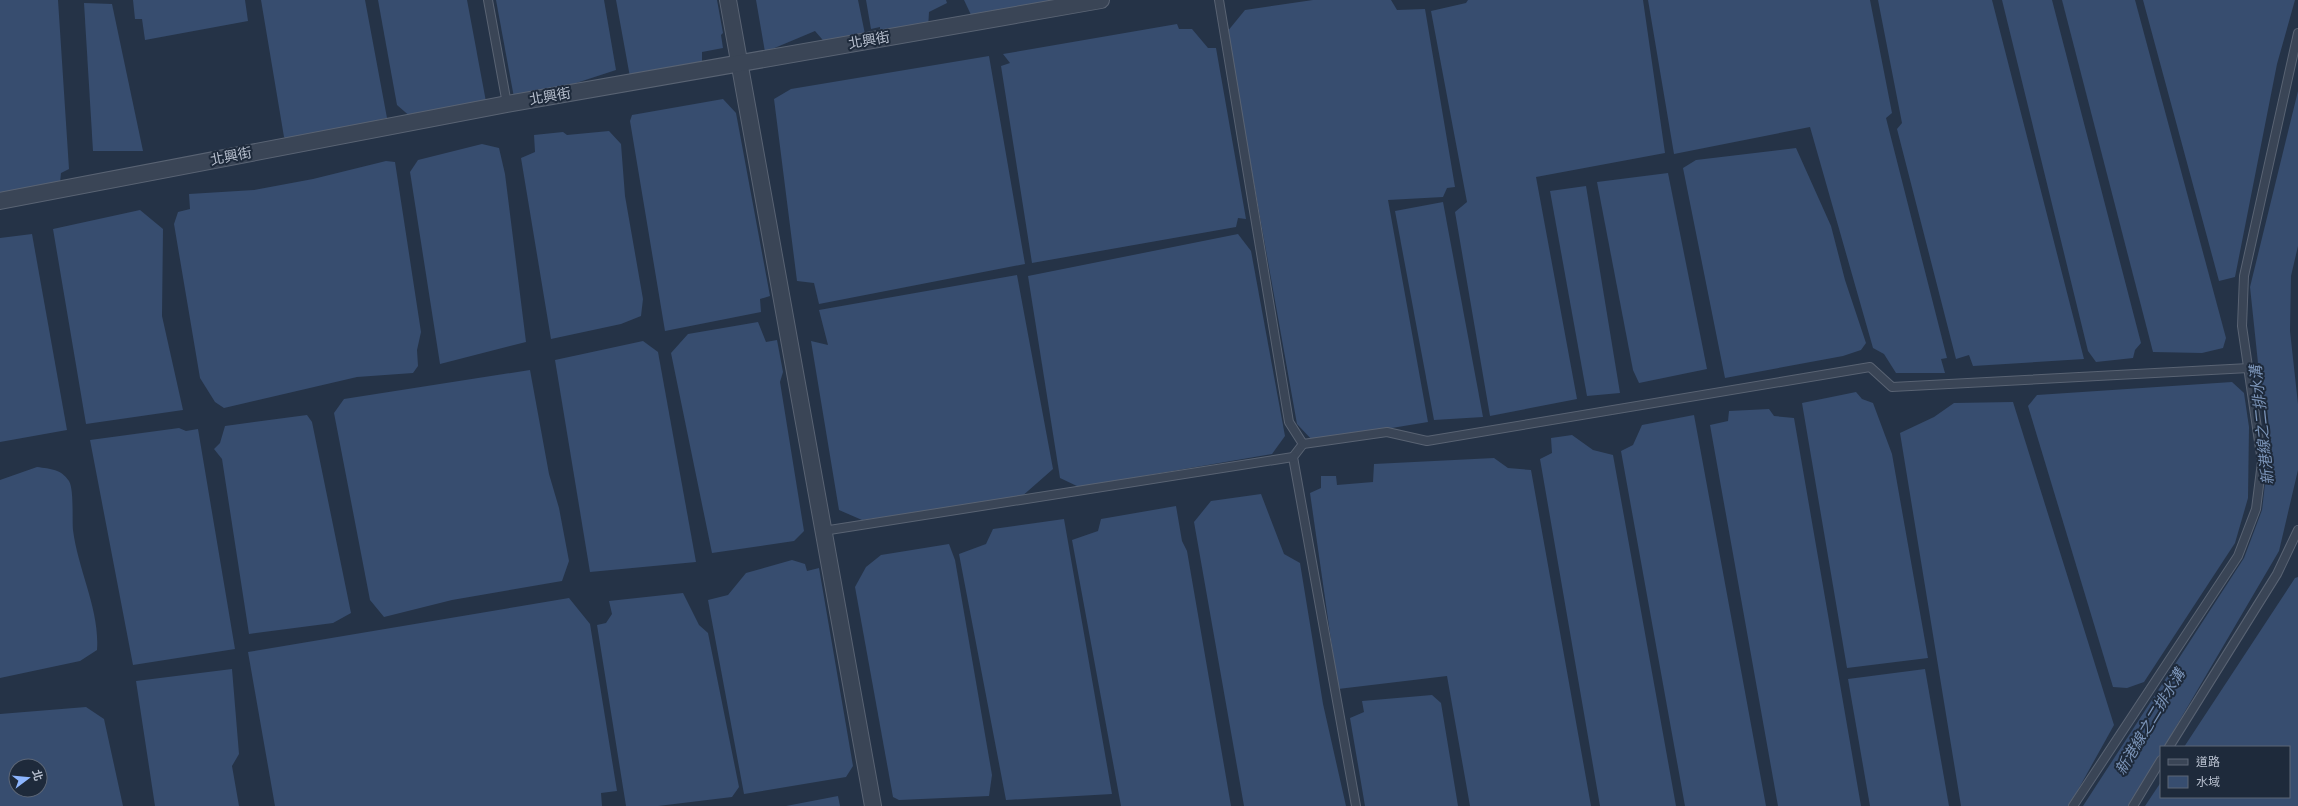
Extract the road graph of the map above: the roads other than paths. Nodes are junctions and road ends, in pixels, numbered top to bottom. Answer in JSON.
{"nodes":[{"id":1,"x":488,"y":0,"type":"edge"},
{"id":2,"x":728,"y":0,"type":"edge"},
{"id":3,"x":1101,"y":0,"type":"edge"},
{"id":4,"x":1219,"y":0,"type":"edge"},
{"id":5,"x":2298,"y":33,"type":"edge"},
{"id":6,"x":739,"y":62,"type":"junction"},
{"id":7,"x":507,"y":104,"type":"junction"},
{"id":8,"x":0,"y":201,"type":"edge"},
{"id":9,"x":2249,"y":368,"type":"junction"},
{"id":10,"x":1303,"y":444,"type":"junction"},
{"id":11,"x":1294,"y":457,"type":"junction"},
{"id":12,"x":2298,"y":530,"type":"edge"},
{"id":13,"x":823,"y":531,"type":"junction"},
{"id":14,"x":2170,"y":746,"type":"edge"},
{"id":15,"x":2160,"y":762,"type":"edge"},
{"id":16,"x":873,"y":806,"type":"edge"},
{"id":17,"x":1356,"y":806,"type":"edge"},
{"id":18,"x":2073,"y":806,"type":"edge"},
{"id":19,"x":2133,"y":806,"type":"edge"}],
"edges":[{"from":1,"to":7,"type":"lane"},
{"from":2,"to":6,"type":"street"},
{"from":3,"to":6,"type":"street","name":"北興街"},
{"from":4,"to":10,"type":"lane"},
{"from":5,"to":9,"type":"lane"},
{"from":6,"to":7,"type":"street","name":"北興街"},
{"from":6,"to":13,"type":"street"},
{"from":7,"to":8,"type":"street","name":"北興街"},
{"from":9,"to":10,"type":"lane"},
{"from":9,"to":18,"type":"lane"},
{"from":10,"to":11,"type":"lane"},
{"from":11,"to":13,"type":"lane"},
{"from":11,"to":17,"type":"lane"},
{"from":12,"to":14,"type":"lane"},
{"from":13,"to":16,"type":"street"},
{"from":15,"to":19,"type":"lane"}]}
